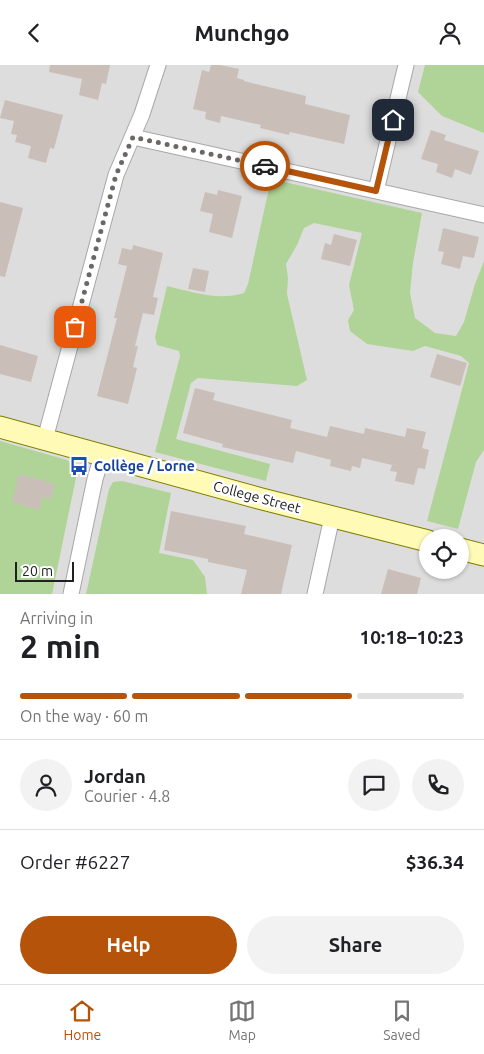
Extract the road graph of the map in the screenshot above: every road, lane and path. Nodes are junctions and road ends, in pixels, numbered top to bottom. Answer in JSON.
{"nodes":[{"id":1,"x":158,"y":65,"type":"edge"},
{"id":2,"x":406,"y":65,"type":"edge"},
{"id":3,"x":133,"y":137,"type":"junction"},
{"id":4,"x":376,"y":191,"type":"junction"},
{"id":5,"x":484,"y":215,"type":"edge"},
{"id":6,"x":0,"y":427,"type":"edge"},
{"id":7,"x":45,"y":439,"type":"junction"},
{"id":8,"x":102,"y":456,"type":"junction"},
{"id":9,"x":332,"y":517,"type":"junction"},
{"id":10,"x":419,"y":539,"type":"edge"},
{"id":11,"x":469,"y":551,"type":"edge"},
{"id":12,"x":484,"y":555,"type":"edge"},
{"id":13,"x":71,"y":594,"type":"edge"},
{"id":14,"x":315,"y":594,"type":"edge"}],
"edges":[{"from":1,"to":3,"type":"street"},
{"from":2,"to":4,"type":"street"},
{"from":3,"to":4,"type":"street"},
{"from":3,"to":7,"type":"street"},
{"from":4,"to":5,"type":"street"},
{"from":6,"to":7,"type":"street","name":"College Street"},
{"from":7,"to":8,"type":"street","name":"College Street"},
{"from":8,"to":9,"type":"street","name":"College Street"},
{"from":8,"to":13,"type":"street"},
{"from":9,"to":10,"type":"street","name":"College Street"},
{"from":9,"to":14,"type":"street"},
{"from":11,"to":12,"type":"street"}]}
